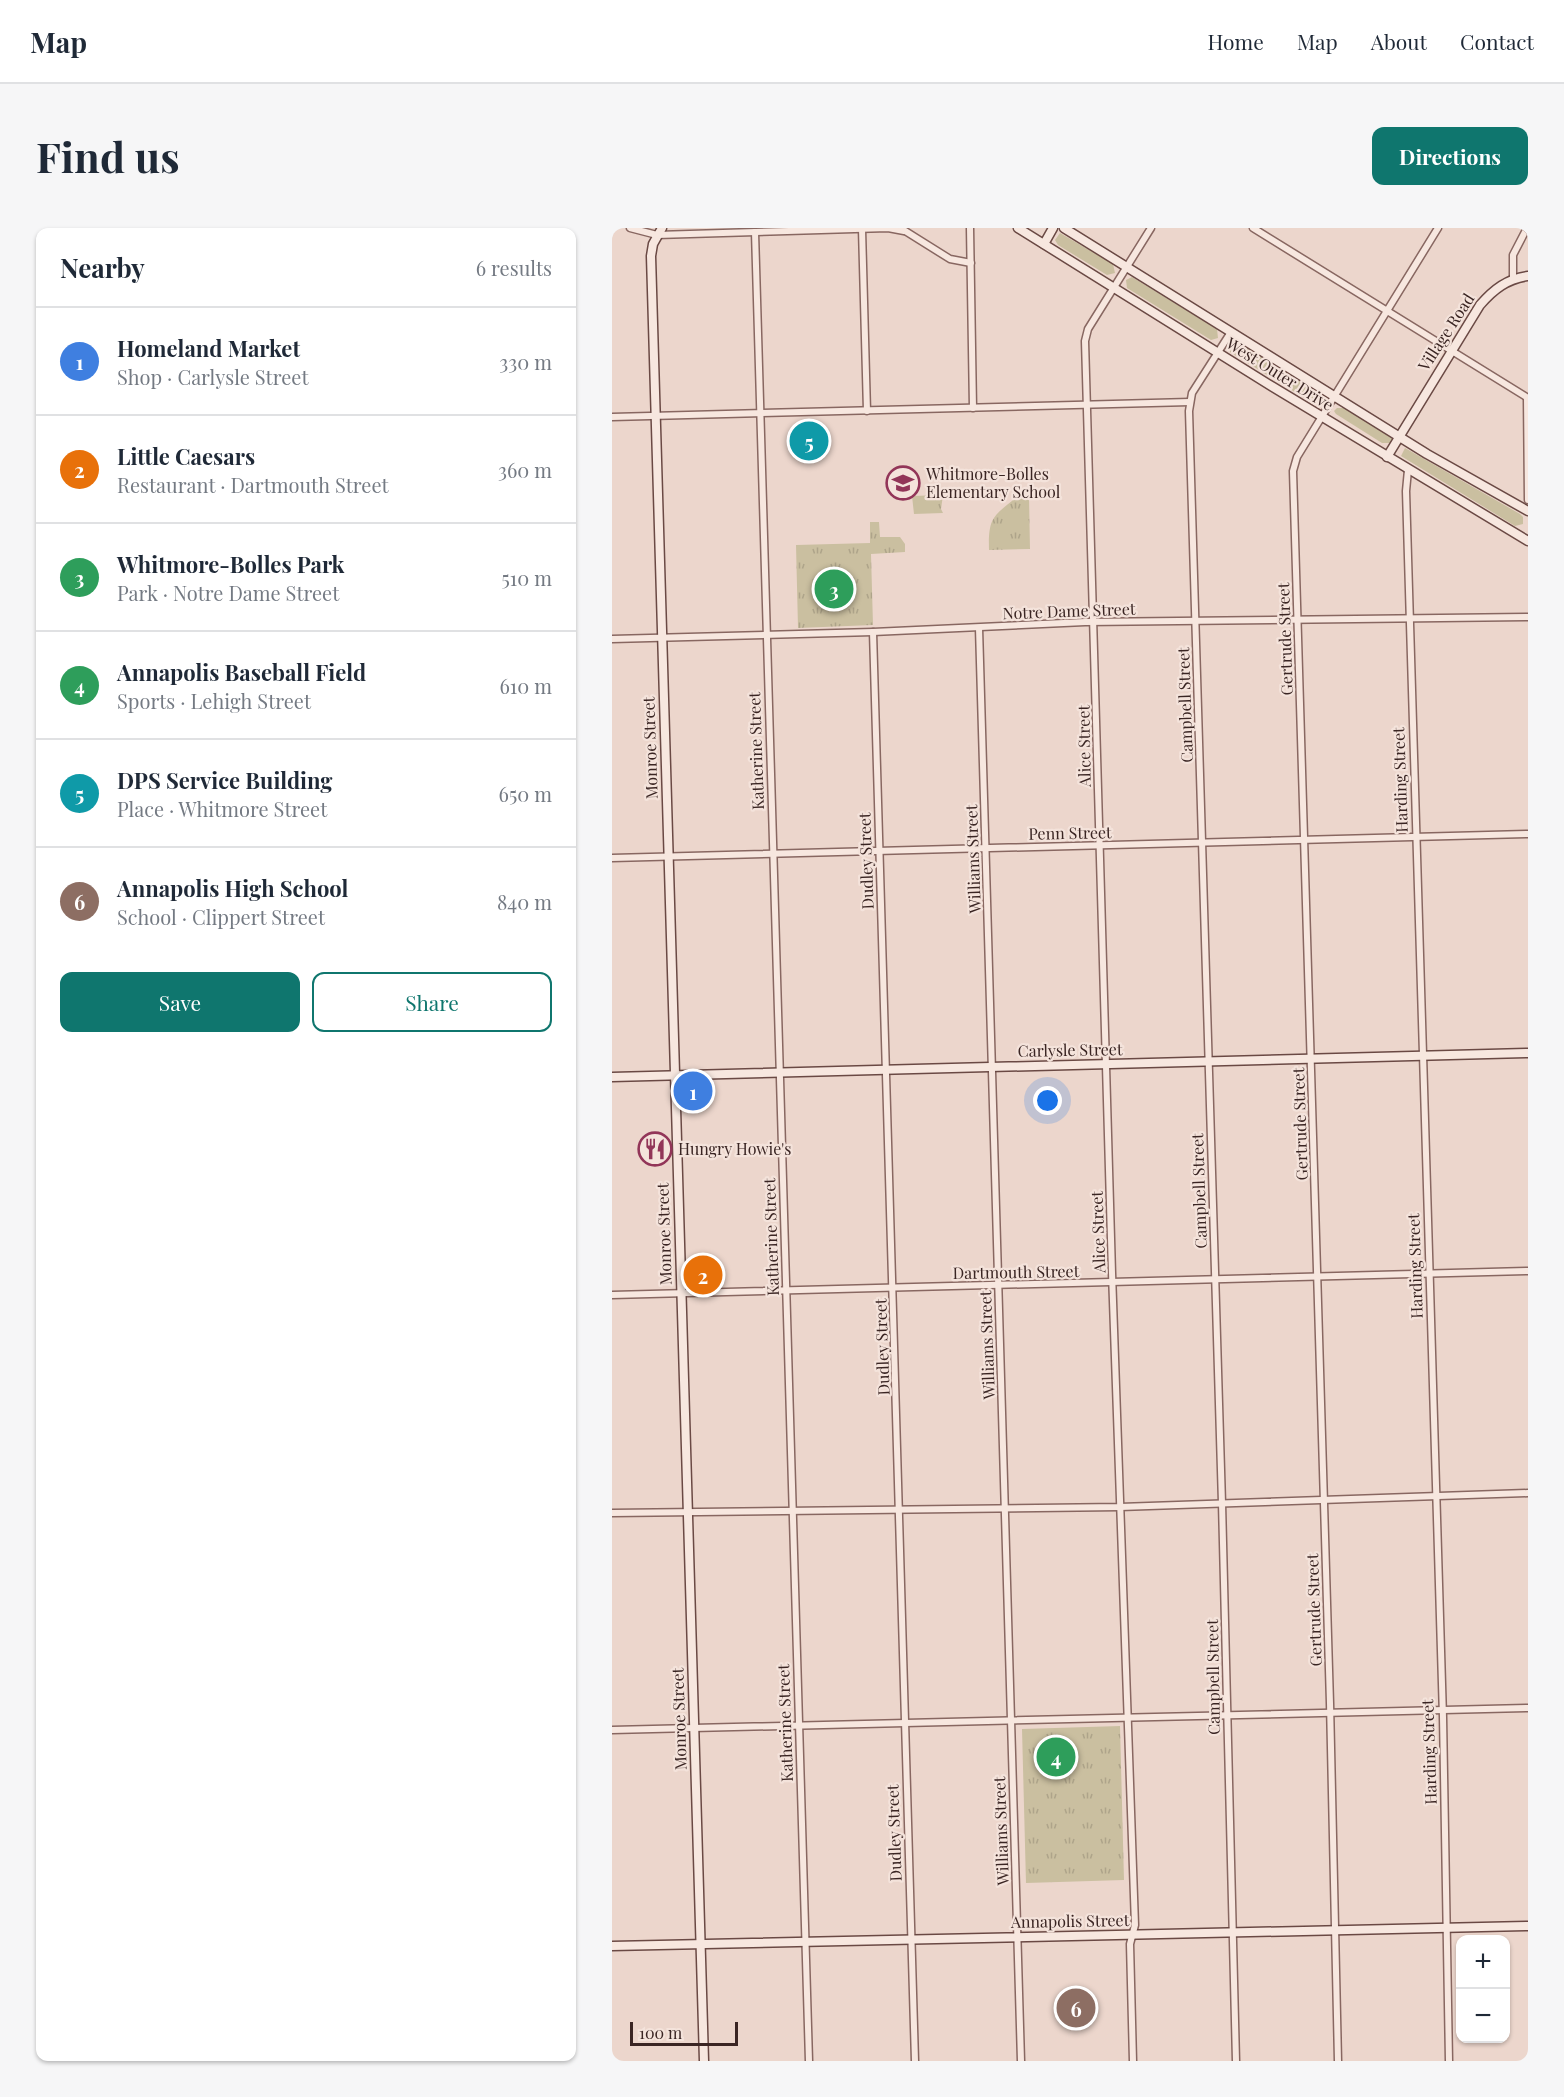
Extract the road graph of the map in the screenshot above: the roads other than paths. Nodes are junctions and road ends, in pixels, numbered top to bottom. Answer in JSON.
{"nodes":[{"id":1,"x":630,"y":228,"type":"edge"},
{"id":2,"x":970,"y":228,"type":"edge"},
{"id":3,"x":1018,"y":228,"type":"edge"},
{"id":4,"x":1053,"y":228,"type":"edge"},
{"id":5,"x":1064,"y":228,"type":"edge"},
{"id":6,"x":1151,"y":228,"type":"edge"},
{"id":7,"x":1253,"y":228,"type":"edge"},
{"id":8,"x":1438,"y":228,"type":"edge"},
{"id":9,"x":1527,"y":228,"type":"edge"},
{"id":10,"x":862,"y":229,"type":"edge"},
{"id":11,"x":902,"y":229,"type":"edge"},
{"id":12,"x":659,"y":231,"type":"edge"},
{"id":13,"x":755,"y":232,"type":"junction"},
{"id":14,"x":1044,"y":244,"type":"junction"},
{"id":15,"x":970,"y":263,"type":"junction"},
{"id":16,"x":1127,"y":266,"type":"junction"},
{"id":17,"x":1528,"y":276,"type":"edge"},
{"id":18,"x":1513,"y":279,"type":"junction"},
{"id":19,"x":1114,"y":288,"type":"junction"},
{"id":20,"x":1388,"y":310,"type":"junction"},
{"id":21,"x":1231,"y":332,"type":"junction"},
{"id":22,"x":1452,"y":350,"type":"junction"},
{"id":23,"x":1218,"y":353,"type":"junction"},
{"id":24,"x":1335,"y":396,"type":"junction"},
{"id":25,"x":1527,"y":398,"type":"edge"},
{"id":26,"x":1190,"y":402,"type":"junction"},
{"id":27,"x":1087,"y":405,"type":"junction"},
{"id":28,"x":973,"y":408,"type":"junction"},
{"id":29,"x":867,"y":411,"type":"junction"},
{"id":30,"x":762,"y":413,"type":"junction"},
{"id":31,"x":656,"y":416,"type":"junction"},
{"id":32,"x":612,"y":417,"type":"edge"},
{"id":33,"x":1322,"y":417,"type":"junction"},
{"id":34,"x":1399,"y":437,"type":"junction"},
{"id":35,"x":1387,"y":457,"type":"junction"},
{"id":36,"x":1408,"y":471,"type":"junction"},
{"id":37,"x":1528,"y":500,"type":"edge"},
{"id":38,"x":1528,"y":511,"type":"edge"},
{"id":39,"x":1528,"y":541,"type":"edge"},
{"id":40,"x":1528,"y":617,"type":"edge"},
{"id":41,"x":1409,"y":619,"type":"junction"},
{"id":42,"x":1298,"y":620,"type":"junction"},
{"id":43,"x":1196,"y":621,"type":"junction"},
{"id":44,"x":1094,"y":622,"type":"junction"},
{"id":45,"x":979,"y":628,"type":"junction"},
{"id":46,"x":873,"y":632,"type":"junction"},
{"id":47,"x":766,"y":635,"type":"junction"},
{"id":48,"x":662,"y":638,"type":"junction"},
{"id":49,"x":612,"y":639,"type":"edge"},
{"id":50,"x":1528,"y":834,"type":"edge"},
{"id":51,"x":1415,"y":838,"type":"junction"},
{"id":52,"x":1304,"y":841,"type":"junction"},
{"id":53,"x":1202,"y":844,"type":"junction"},
{"id":54,"x":1100,"y":847,"type":"junction"},
{"id":55,"x":986,"y":848,"type":"junction"},
{"id":56,"x":879,"y":851,"type":"junction"},
{"id":57,"x":773,"y":854,"type":"junction"},
{"id":58,"x":668,"y":857,"type":"junction"},
{"id":59,"x":612,"y":858,"type":"edge"},
{"id":60,"x":1528,"y":1053,"type":"edge"},
{"id":61,"x":1422,"y":1056,"type":"junction"},
{"id":62,"x":1311,"y":1059,"type":"junction"},
{"id":63,"x":1208,"y":1061,"type":"junction"},
{"id":64,"x":1107,"y":1064,"type":"junction"},
{"id":65,"x":992,"y":1067,"type":"junction"},
{"id":66,"x":885,"y":1070,"type":"junction"},
{"id":67,"x":780,"y":1073,"type":"junction"},
{"id":68,"x":674,"y":1075,"type":"junction"},
{"id":69,"x":612,"y":1077,"type":"edge"},
{"id":70,"x":1528,"y":1271,"type":"edge"},
{"id":71,"x":1429,"y":1274,"type":"junction"},
{"id":72,"x":1317,"y":1277,"type":"junction"},
{"id":73,"x":1215,"y":1280,"type":"junction"},
{"id":74,"x":1113,"y":1283,"type":"junction"},
{"id":75,"x":998,"y":1285,"type":"junction"},
{"id":76,"x":894,"y":1288,"type":"junction"},
{"id":77,"x":786,"y":1290,"type":"junction"},
{"id":78,"x":681,"y":1293,"type":"junction"},
{"id":79,"x":612,"y":1295,"type":"edge"},
{"id":80,"x":1528,"y":1493,"type":"edge"},
{"id":81,"x":1435,"y":1496,"type":"junction"},
{"id":82,"x":1324,"y":1500,"type":"junction"},
{"id":83,"x":1222,"y":1503,"type":"junction"},
{"id":84,"x":1120,"y":1507,"type":"junction"},
{"id":85,"x":1006,"y":1508,"type":"junction"},
{"id":86,"x":900,"y":1509,"type":"junction"},
{"id":87,"x":794,"y":1510,"type":"junction"},
{"id":88,"x":689,"y":1511,"type":"junction"},
{"id":89,"x":612,"y":1513,"type":"edge"},
{"id":90,"x":1528,"y":1708,"type":"edge"},
{"id":91,"x":1441,"y":1710,"type":"junction"},
{"id":92,"x":1330,"y":1712,"type":"junction"},
{"id":93,"x":1227,"y":1715,"type":"junction"},
{"id":94,"x":1128,"y":1717,"type":"junction"},
{"id":95,"x":1011,"y":1720,"type":"junction"},
{"id":96,"x":905,"y":1723,"type":"junction"},
{"id":97,"x":798,"y":1726,"type":"junction"},
{"id":98,"x":694,"y":1728,"type":"junction"},
{"id":99,"x":612,"y":1730,"type":"edge"},
{"id":100,"x":1528,"y":1926,"type":"edge"},
{"id":101,"x":1446,"y":1929,"type":"junction"},
{"id":102,"x":1335,"y":1931,"type":"junction"},
{"id":103,"x":1233,"y":1933,"type":"junction"},
{"id":104,"x":1133,"y":1935,"type":"junction"},
{"id":105,"x":1017,"y":1937,"type":"junction"},
{"id":106,"x":911,"y":1940,"type":"junction"},
{"id":107,"x":807,"y":1942,"type":"junction"},
{"id":108,"x":702,"y":1945,"type":"junction"},
{"id":109,"x":612,"y":1946,"type":"edge"},
{"id":110,"x":704,"y":2061,"type":"edge"},
{"id":111,"x":809,"y":2061,"type":"edge"},
{"id":112,"x":915,"y":2061,"type":"edge"},
{"id":113,"x":1021,"y":2061,"type":"edge"},
{"id":114,"x":1133,"y":2061,"type":"edge"},
{"id":115,"x":1236,"y":2061,"type":"edge"},
{"id":116,"x":1338,"y":2061,"type":"edge"},
{"id":117,"x":1449,"y":2061,"type":"edge"}],
"edges":[{"from":1,"to":12,"type":"street"},
{"from":2,"to":15,"type":"street"},
{"from":3,"to":14,"type":"street","name":"West Outer Drive"},
{"from":4,"to":14,"type":"street"},
{"from":5,"to":16,"type":"street","name":"West Outer Drive"},
{"from":6,"to":16,"type":"street","name":"Alice Street"},
{"from":7,"to":20,"type":"street"},
{"from":8,"to":20,"type":"street","name":"Gertrude Street"},
{"from":9,"to":18,"type":"street"},
{"from":10,"to":11,"type":"street"},
{"from":10,"to":13,"type":"street"},
{"from":10,"to":29,"type":"street"},
{"from":11,"to":15,"type":"street"},
{"from":12,"to":13,"type":"street"},
{"from":12,"to":31,"type":"street","name":"Monroe Street"},
{"from":13,"to":30,"type":"street","name":"Katherine Street"},
{"from":14,"to":19,"type":"street","name":"West Outer Drive"},
{"from":15,"to":28,"type":"street"},
{"from":16,"to":19,"type":"street","name":"Alice Street"},
{"from":16,"to":21,"type":"street","name":"West Outer Drive"},
{"from":17,"to":18,"type":"street"},
{"from":18,"to":22,"type":"street","name":"Village Road"},
{"from":19,"to":23,"type":"street","name":"West Outer Drive"},
{"from":19,"to":27,"type":"street","name":"Alice Street"},
{"from":20,"to":22,"type":"street"},
{"from":20,"to":24,"type":"street","name":"Gertrude Street"},
{"from":21,"to":23,"type":"street","name":"Campbell Street"},
{"from":21,"to":24,"type":"street","name":"West Outer Drive"},
{"from":22,"to":25,"type":"street"},
{"from":22,"to":34,"type":"street","name":"Village Road"},
{"from":23,"to":26,"type":"street","name":"Campbell Street"},
{"from":23,"to":33,"type":"street","name":"West Outer Drive"},
{"from":24,"to":33,"type":"street","name":"Gertrude Street"},
{"from":24,"to":34,"type":"street","name":"West Outer Drive"},
{"from":25,"to":37,"type":"street"},
{"from":26,"to":27,"type":"street"},
{"from":26,"to":43,"type":"street","name":"Campbell Street"},
{"from":27,"to":28,"type":"street"},
{"from":27,"to":44,"type":"street","name":"Alice Street"},
{"from":28,"to":29,"type":"street"},
{"from":29,"to":30,"type":"street"},
{"from":30,"to":31,"type":"street"},
{"from":30,"to":47,"type":"street","name":"Katherine Street"},
{"from":31,"to":32,"type":"street"},
{"from":31,"to":48,"type":"street","name":"Monroe Street"},
{"from":33,"to":35,"type":"street","name":"West Outer Drive"},
{"from":33,"to":42,"type":"street","name":"Gertrude Street"},
{"from":34,"to":35,"type":"street","name":"Village Road"},
{"from":34,"to":38,"type":"street","name":"West Outer Drive"},
{"from":35,"to":36,"type":"street","name":"West Outer Drive"},
{"from":36,"to":39,"type":"street","name":"West Outer Drive"},
{"from":36,"to":41,"type":"street","name":"Harding Street"},
{"from":40,"to":41,"type":"street","name":"Notre Dame Street"},
{"from":41,"to":42,"type":"street","name":"Notre Dame Street"},
{"from":41,"to":51,"type":"street","name":"Harding Street"},
{"from":42,"to":43,"type":"street","name":"Notre Dame Street"},
{"from":42,"to":52,"type":"street","name":"Gertrude Street"},
{"from":43,"to":44,"type":"street","name":"Notre Dame Street"},
{"from":43,"to":53,"type":"street","name":"Campbell Street"},
{"from":44,"to":45,"type":"street","name":"Notre Dame Street"},
{"from":44,"to":54,"type":"street","name":"Alice Street"},
{"from":45,"to":46,"type":"street","name":"Notre Dame Street"},
{"from":45,"to":55,"type":"street","name":"Williams Street"},
{"from":46,"to":47,"type":"street","name":"Notre Dame Street"},
{"from":46,"to":56,"type":"street","name":"Dudley Street"},
{"from":47,"to":48,"type":"street","name":"Notre Dame Street"},
{"from":47,"to":57,"type":"street","name":"Katherine Street"},
{"from":48,"to":49,"type":"street","name":"Notre Dame Street"},
{"from":48,"to":58,"type":"street","name":"Monroe Street"},
{"from":50,"to":51,"type":"street","name":"Penn Street"},
{"from":51,"to":52,"type":"street","name":"Penn Street"},
{"from":51,"to":61,"type":"street","name":"Harding Street"},
{"from":52,"to":53,"type":"street","name":"Penn Street"},
{"from":52,"to":62,"type":"street","name":"Gertrude Street"},
{"from":53,"to":54,"type":"street","name":"Penn Street"},
{"from":53,"to":63,"type":"street","name":"Campbell Street"},
{"from":54,"to":55,"type":"street","name":"Penn Street"},
{"from":54,"to":64,"type":"street","name":"Alice Street"},
{"from":55,"to":56,"type":"street","name":"Penn Street"},
{"from":55,"to":65,"type":"street","name":"Williams Street"},
{"from":56,"to":57,"type":"street","name":"Penn Street"},
{"from":56,"to":66,"type":"street","name":"Dudley Street"},
{"from":57,"to":58,"type":"street","name":"Penn Street"},
{"from":57,"to":67,"type":"street","name":"Katherine Street"},
{"from":58,"to":59,"type":"street","name":"Penn Street"},
{"from":58,"to":68,"type":"street","name":"Monroe Street"},
{"from":60,"to":61,"type":"street","name":"Carlysle Street"},
{"from":61,"to":62,"type":"street","name":"Carlysle Street"},
{"from":61,"to":71,"type":"street","name":"Harding Street"},
{"from":62,"to":63,"type":"street","name":"Carlysle Street"},
{"from":62,"to":72,"type":"street","name":"Gertrude Street"},
{"from":63,"to":64,"type":"street","name":"Carlysle Street"},
{"from":63,"to":73,"type":"street","name":"Campbell Street"},
{"from":64,"to":65,"type":"street","name":"Carlysle Street"},
{"from":64,"to":74,"type":"street","name":"Alice Street"},
{"from":65,"to":66,"type":"street","name":"Carlysle Street"},
{"from":65,"to":75,"type":"street","name":"Williams Street"},
{"from":66,"to":67,"type":"street","name":"Carlysle Street"},
{"from":66,"to":76,"type":"street","name":"Dudley Street"},
{"from":67,"to":68,"type":"street","name":"Carlysle Street"},
{"from":67,"to":77,"type":"street","name":"Katherine Street"},
{"from":68,"to":69,"type":"street","name":"Carlysle Street"},
{"from":68,"to":78,"type":"street","name":"Monroe Street"},
{"from":70,"to":71,"type":"street","name":"Dartmouth Street"},
{"from":71,"to":72,"type":"street","name":"Dartmouth Street"},
{"from":71,"to":81,"type":"street","name":"Harding Street"},
{"from":72,"to":73,"type":"street","name":"Dartmouth Street"},
{"from":72,"to":82,"type":"street","name":"Gertrude Street"},
{"from":73,"to":74,"type":"street","name":"Dartmouth Street"},
{"from":73,"to":83,"type":"street","name":"Campbell Street"},
{"from":74,"to":75,"type":"street","name":"Dartmouth Street"},
{"from":74,"to":84,"type":"street","name":"Alice Street"},
{"from":75,"to":76,"type":"street","name":"Dartmouth Street"},
{"from":75,"to":85,"type":"street","name":"Williams Street"},
{"from":76,"to":77,"type":"street","name":"Dartmouth Street"},
{"from":76,"to":86,"type":"street","name":"Dudley Street"},
{"from":77,"to":78,"type":"street","name":"Dartmouth Street"},
{"from":77,"to":87,"type":"street","name":"Katherine Street"},
{"from":78,"to":79,"type":"street","name":"Dartmouth Street"},
{"from":78,"to":88,"type":"street","name":"Monroe Street"},
{"from":80,"to":81,"type":"street"},
{"from":81,"to":82,"type":"street"},
{"from":81,"to":91,"type":"street","name":"Harding Street"},
{"from":82,"to":83,"type":"street"},
{"from":82,"to":92,"type":"street","name":"Gertrude Street"},
{"from":83,"to":84,"type":"street"},
{"from":83,"to":93,"type":"street","name":"Campbell Street"},
{"from":84,"to":85,"type":"street"},
{"from":84,"to":94,"type":"street","name":"Alice Street"},
{"from":85,"to":86,"type":"street"},
{"from":85,"to":95,"type":"street","name":"Williams Street"},
{"from":86,"to":87,"type":"street"},
{"from":86,"to":96,"type":"street","name":"Dudley Street"},
{"from":87,"to":88,"type":"street"},
{"from":87,"to":97,"type":"street","name":"Katherine Street"},
{"from":88,"to":89,"type":"street"},
{"from":88,"to":98,"type":"street","name":"Monroe Street"},
{"from":90,"to":91,"type":"street"},
{"from":91,"to":92,"type":"street"},
{"from":91,"to":101,"type":"street","name":"Harding Street"},
{"from":92,"to":93,"type":"street"},
{"from":92,"to":102,"type":"street","name":"Gertrude Street"},
{"from":93,"to":94,"type":"street"},
{"from":93,"to":103,"type":"street","name":"Campbell Street"},
{"from":94,"to":95,"type":"street"},
{"from":94,"to":104,"type":"street","name":"Alice Street"},
{"from":95,"to":96,"type":"street"},
{"from":95,"to":105,"type":"street","name":"Williams Street"},
{"from":96,"to":97,"type":"street"},
{"from":96,"to":106,"type":"street","name":"Dudley Street"},
{"from":97,"to":98,"type":"street"},
{"from":97,"to":107,"type":"street","name":"Katherine Street"},
{"from":98,"to":99,"type":"street"},
{"from":98,"to":108,"type":"street","name":"Monroe Street"},
{"from":100,"to":101,"type":"street","name":"Annapolis Street"},
{"from":101,"to":102,"type":"street","name":"Annapolis Street"},
{"from":101,"to":117,"type":"street","name":"Harding Street"},
{"from":102,"to":103,"type":"street","name":"Annapolis Street"},
{"from":102,"to":116,"type":"street","name":"Gertrude Street"},
{"from":103,"to":104,"type":"street","name":"Annapolis Street"},
{"from":103,"to":115,"type":"street","name":"Campbell Street"},
{"from":104,"to":105,"type":"street","name":"Annapolis Street"},
{"from":104,"to":114,"type":"street","name":"Alice Street"},
{"from":105,"to":106,"type":"street","name":"Annapolis Street"},
{"from":105,"to":113,"type":"street","name":"Williams Street"},
{"from":106,"to":107,"type":"street","name":"Annapolis Street"},
{"from":106,"to":112,"type":"street","name":"Dudley Street"},
{"from":107,"to":108,"type":"street","name":"Annapolis Street"},
{"from":107,"to":111,"type":"street","name":"Katherine Street"},
{"from":108,"to":109,"type":"street","name":"Annapolis Street"},
{"from":108,"to":110,"type":"street","name":"Monroe Street"}]}
